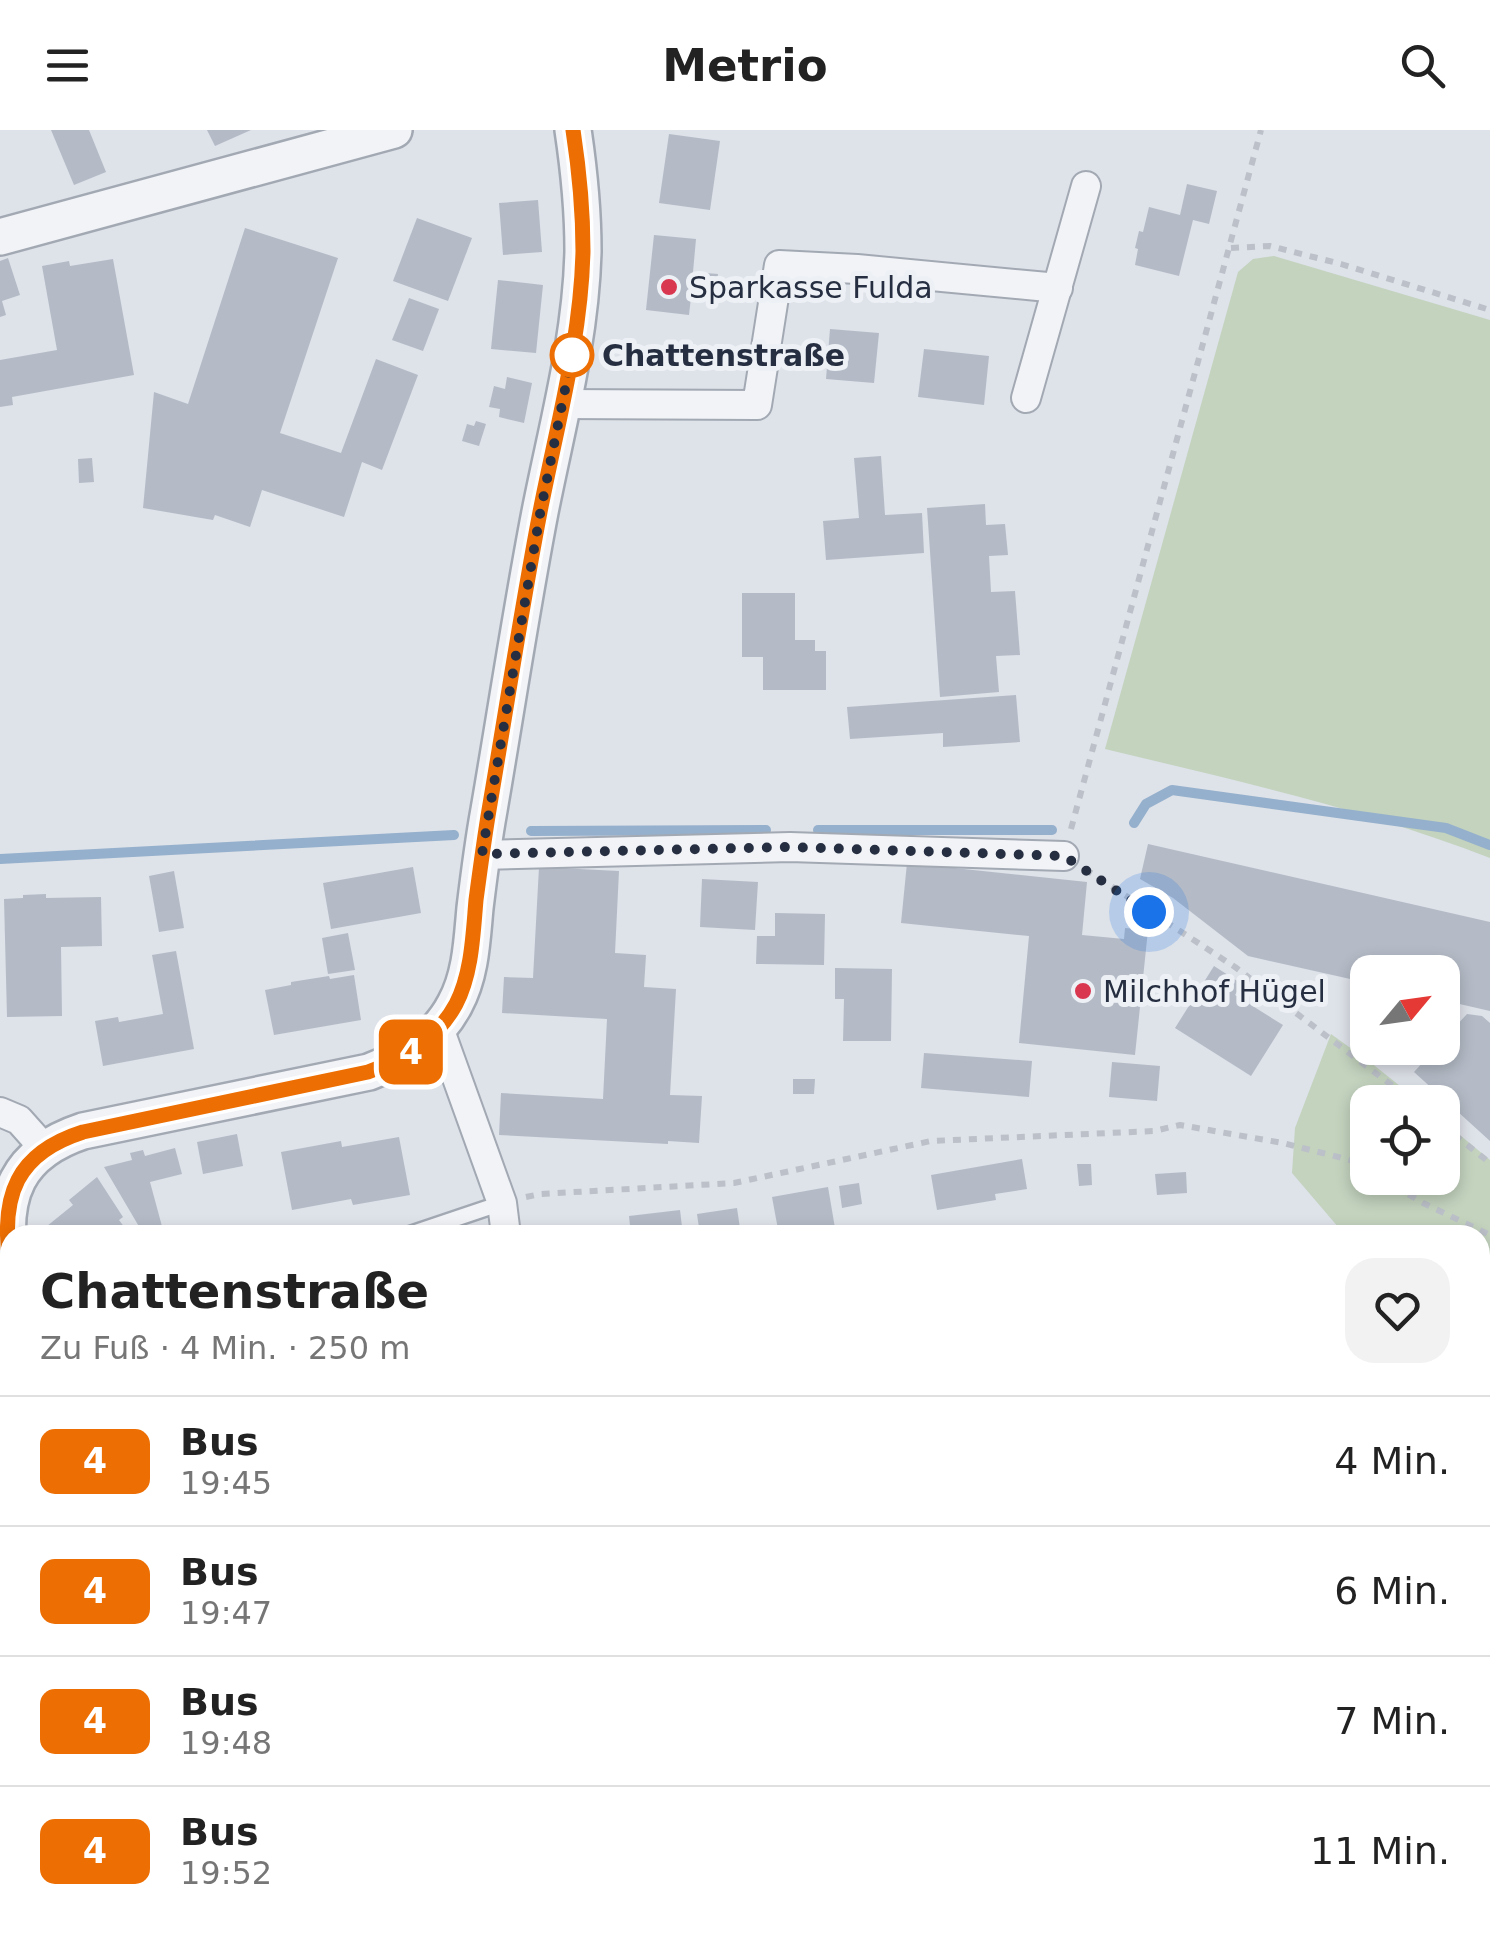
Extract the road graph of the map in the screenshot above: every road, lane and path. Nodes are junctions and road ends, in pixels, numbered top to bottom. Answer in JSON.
{"nodes":[{"id":1,"x":394,"y":130,"type":"edge"},
{"id":2,"x":573,"y":130,"type":"edge"},
{"id":3,"x":1261,"y":130,"type":"edge"},
{"id":4,"x":1086,"y":186,"type":"dead end"},
{"id":5,"x":0,"y":236,"type":"edge"},
{"id":6,"x":1230,"y":248,"type":"junction"},
{"id":7,"x":1058,"y":288,"type":"junction"},
{"id":8,"x":1490,"y":310,"type":"edge"},
{"id":9,"x":1026,"y":398,"type":"dead end"},
{"id":10,"x":562,"y":404,"type":"junction"},
{"id":11,"x":482,"y":854,"type":"junction"},
{"id":12,"x":1064,"y":856,"type":"junction"},
{"id":13,"x":439,"y":1028,"type":"junction"},
{"id":14,"x":1391,"y":1085,"type":"edge"},
{"id":15,"x":0,"y":1112,"type":"edge"},
{"id":16,"x":1460,"y":1139,"type":"edge"},
{"id":17,"x":44,"y":1148,"type":"junction"},
{"id":18,"x":1350,"y":1160,"type":"edge"},
{"id":19,"x":1490,"y":1163,"type":"edge"},
{"id":20,"x":1410,"y":1195,"type":"edge"},
{"id":21,"x":502,"y":1203,"type":"junction"},
{"id":22,"x":2,"y":1225,"type":"edge"},
{"id":23,"x":437,"y":1225,"type":"edge"},
{"id":24,"x":505,"y":1225,"type":"edge"},
{"id":25,"x":1469,"y":1225,"type":"edge"}],
"edges":[{"from":1,"to":5,"type":"street"},
{"from":2,"to":10,"type":"street"},
{"from":3,"to":6,"type":"path"},
{"from":4,"to":7,"type":"street"},
{"from":6,"to":8,"type":"path"},
{"from":6,"to":12,"type":"path"},
{"from":7,"to":9,"type":"street"},
{"from":7,"to":10,"type":"street"},
{"from":10,"to":11,"type":"street"},
{"from":11,"to":12,"type":"street"},
{"from":11,"to":13,"type":"street"},
{"from":12,"to":14,"type":"path"},
{"from":13,"to":17,"type":"street"},
{"from":13,"to":21,"type":"street"},
{"from":15,"to":17,"type":"street"},
{"from":16,"to":19,"type":"path"},
{"from":17,"to":22,"type":"street"},
{"from":18,"to":21,"type":"path"},
{"from":20,"to":25,"type":"path"},
{"from":21,"to":23,"type":"lane"},
{"from":21,"to":24,"type":"street"}]}
